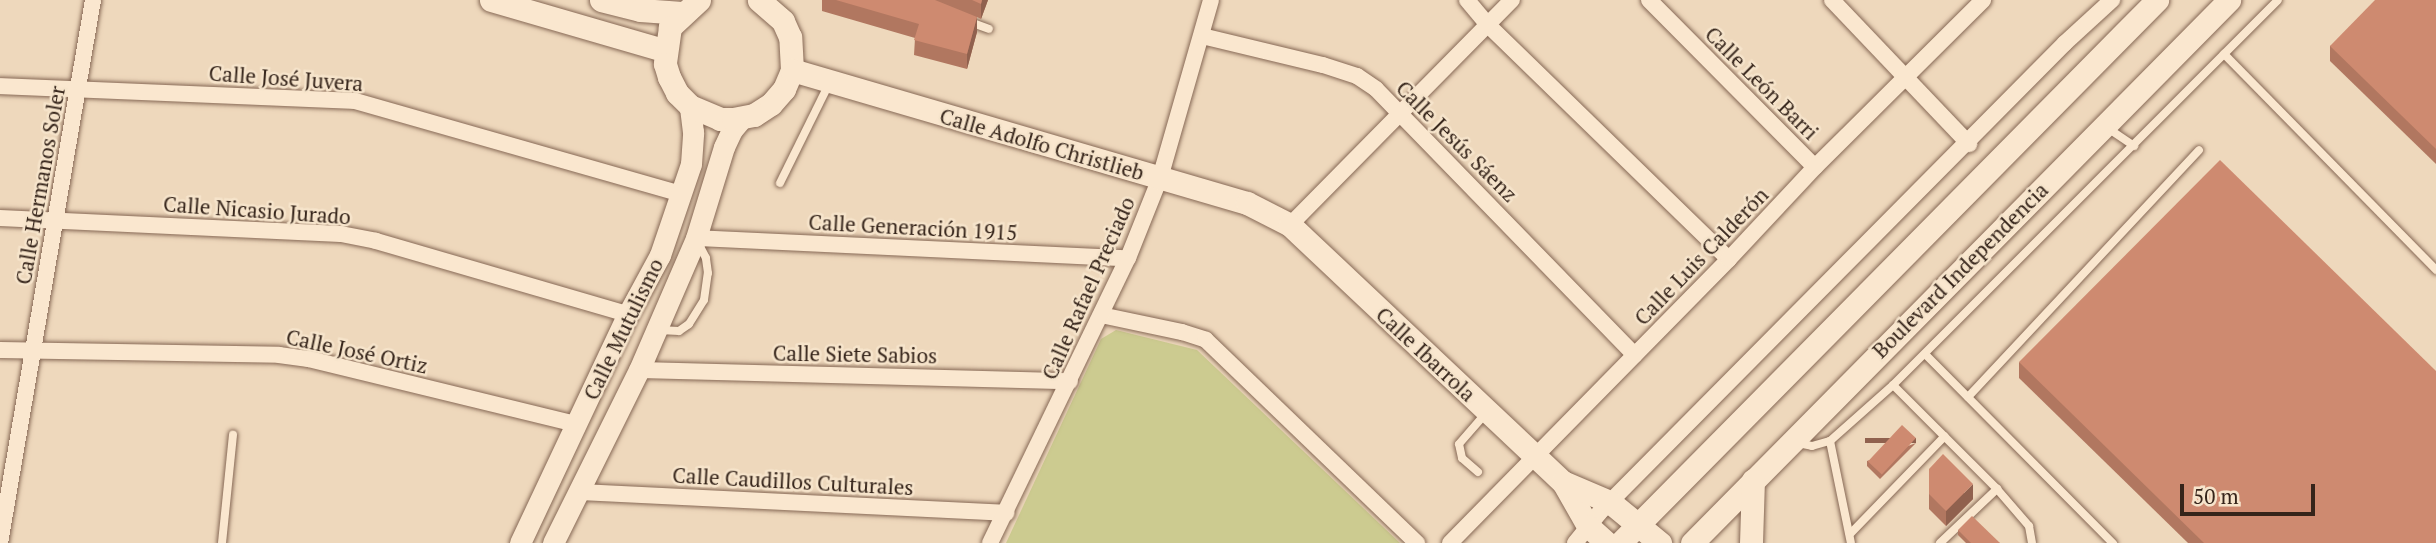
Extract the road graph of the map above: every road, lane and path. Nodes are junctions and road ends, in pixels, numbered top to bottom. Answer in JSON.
{"nodes":[{"id":1,"x":93,"y":0,"type":"edge"},
{"id":2,"x":491,"y":0,"type":"edge"},
{"id":3,"x":601,"y":0,"type":"edge"},
{"id":4,"x":1211,"y":0,"type":"edge"},
{"id":5,"x":1467,"y":0,"type":"edge"},
{"id":6,"x":1512,"y":0,"type":"edge"},
{"id":7,"x":1649,"y":0,"type":"edge"},
{"id":8,"x":1832,"y":0,"type":"edge"},
{"id":9,"x":1983,"y":0,"type":"edge"},
{"id":10,"x":2112,"y":0,"type":"edge"},
{"id":11,"x":2157,"y":0,"type":"edge"},
{"id":12,"x":2230,"y":0,"type":"edge"},
{"id":13,"x":2278,"y":0,"type":"edge"},
{"id":14,"x":767,"y":3,"type":"edge"},
{"id":15,"x":529,"y":6,"type":"edge"},
{"id":16,"x":690,"y":7,"type":"edge"},
{"id":17,"x":966,"y":21,"type":"edge"},
{"id":18,"x":1488,"y":25,"type":"junction"},
{"id":19,"x":989,"y":29,"type":"dead end"},
{"id":20,"x":1202,"y":36,"type":"junction"},
{"id":21,"x":666,"y":51,"type":"junction"},
{"id":22,"x":2224,"y":54,"type":"junction"},
{"id":23,"x":792,"y":70,"type":"junction"},
{"id":24,"x":1906,"y":76,"type":"junction"},
{"id":25,"x":830,"y":82,"type":"junction"},
{"id":26,"x":0,"y":86,"type":"edge"},
{"id":27,"x":78,"y":88,"type":"junction"},
{"id":28,"x":690,"y":106,"type":"junction"},
{"id":29,"x":1401,"y":112,"type":"junction"},
{"id":30,"x":743,"y":117,"type":"junction"},
{"id":31,"x":2104,"y":125,"type":"junction"},
{"id":32,"x":1969,"y":144,"type":"junction"},
{"id":33,"x":2134,"y":146,"type":"junction"},
{"id":34,"x":2199,"y":150,"type":"dead end"},
{"id":35,"x":1815,"y":167,"type":"junction"},
{"id":36,"x":1160,"y":178,"type":"junction"},
{"id":37,"x":780,"y":183,"type":"dead end"},
{"id":38,"x":682,"y":194,"type":"junction"},
{"id":39,"x":0,"y":218,"type":"edge"},
{"id":40,"x":55,"y":221,"type":"junction"},
{"id":41,"x":1290,"y":225,"type":"junction"},
{"id":42,"x":696,"y":238,"type":"junction"},
{"id":43,"x":1128,"y":258,"type":"junction"},
{"id":44,"x":1729,"y":259,"type":"junction"},
{"id":45,"x":2436,"y":270,"type":"edge"},
{"id":46,"x":628,"y":314,"type":"junction"},
{"id":47,"x":1101,"y":315,"type":"junction"},
{"id":48,"x":656,"y":329,"type":"junction"},
{"id":49,"x":0,"y":350,"type":"edge"},
{"id":50,"x":33,"y":351,"type":"junction"},
{"id":51,"x":1925,"y":354,"type":"junction"},
{"id":52,"x":1635,"y":355,"type":"junction"},
{"id":53,"x":639,"y":370,"type":"junction"},
{"id":54,"x":1070,"y":380,"type":"junction"},
{"id":55,"x":1893,"y":385,"type":"junction"},
{"id":56,"x":1968,"y":397,"type":"junction"},
{"id":57,"x":1487,"y":411,"type":"junction"},
{"id":58,"x":576,"y":425,"type":"junction"},
{"id":59,"x":233,"y":435,"type":"dead end"},
{"id":60,"x":1945,"y":436,"type":"junction"},
{"id":61,"x":1792,"y":440,"type":"junction"},
{"id":62,"x":1830,"y":441,"type":"junction"},
{"id":63,"x":1535,"y":456,"type":"junction"},
{"id":64,"x":1478,"y":472,"type":"dead end"},
{"id":65,"x":6,"y":477,"type":"edge"},
{"id":66,"x":1753,"y":480,"type":"junction"},
{"id":67,"x":1563,"y":482,"type":"junction"},
{"id":68,"x":1997,"y":489,"type":"junction"},
{"id":69,"x":578,"y":492,"type":"junction"},
{"id":70,"x":1610,"y":502,"type":"junction"},
{"id":71,"x":1006,"y":513,"type":"junction"},
{"id":72,"x":1639,"y":525,"type":"junction"},
{"id":73,"x":1582,"y":535,"type":"edge"},
{"id":74,"x":1850,"y":539,"type":"edge"},
{"id":75,"x":0,"y":543,"type":"edge"},
{"id":76,"x":222,"y":543,"type":"edge"},
{"id":77,"x":520,"y":543,"type":"edge"},
{"id":78,"x":553,"y":543,"type":"edge"},
{"id":79,"x":990,"y":543,"type":"edge"},
{"id":80,"x":1418,"y":543,"type":"edge"},
{"id":81,"x":1450,"y":543,"type":"edge"},
{"id":82,"x":1607,"y":543,"type":"edge"},
{"id":83,"x":1620,"y":543,"type":"edge"},
{"id":84,"x":1660,"y":543,"type":"edge"},
{"id":85,"x":1692,"y":543,"type":"edge"},
{"id":86,"x":1751,"y":543,"type":"edge"},
{"id":87,"x":1940,"y":543,"type":"edge"},
{"id":88,"x":2032,"y":543,"type":"edge"},
{"id":89,"x":2113,"y":543,"type":"edge"}],
"edges":[{"from":1,"to":27,"type":"street","name":"Calle Hermanos Soler"},
{"from":2,"to":15,"type":"main road"},
{"from":3,"to":16,"type":"main road"},
{"from":4,"to":20,"type":"street","name":"Calle Rafael Preciado"},
{"from":5,"to":18,"type":"street"},
{"from":6,"to":18,"type":"street"},
{"from":7,"to":35,"type":"street","name":"Calle León Barri"},
{"from":8,"to":24,"type":"street"},
{"from":9,"to":24,"type":"street","name":"Calle Luis Calderón"},
{"from":10,"to":32,"type":"street"},
{"from":11,"to":72,"type":"main road"},
{"from":12,"to":31,"type":"main road","name":"Boulevard Independencia"},
{"from":13,"to":22,"type":"lane"},
{"from":14,"to":23,"type":"main road"},
{"from":15,"to":21,"type":"main road"},
{"from":16,"to":21,"type":"main road"},
{"from":17,"to":19,"type":"lane"},
{"from":18,"to":29,"type":"street"},
{"from":18,"to":44,"type":"street"},
{"from":20,"to":29,"type":"street","name":"Calle Jesús Sáenz"},
{"from":20,"to":36,"type":"street","name":"Calle Rafael Preciado"},
{"from":21,"to":28,"type":"main road"},
{"from":22,"to":33,"type":"lane"},
{"from":22,"to":45,"type":"lane"},
{"from":23,"to":25,"type":"main road","name":"Calle Adolfo Christlieb"},
{"from":23,"to":30,"type":"main road"},
{"from":24,"to":32,"type":"street"},
{"from":24,"to":35,"type":"street","name":"Calle Luis Calderón"},
{"from":25,"to":36,"type":"main road","name":"Calle Adolfo Christlieb"},
{"from":25,"to":37,"type":"lane"},
{"from":26,"to":27,"type":"street","name":"Calle José Juvera"},
{"from":27,"to":38,"type":"street","name":"Calle José Juvera"},
{"from":27,"to":40,"type":"street","name":"Calle Hermanos Soler"},
{"from":28,"to":30,"type":"main road"},
{"from":28,"to":38,"type":"street","name":"Calle Mutulismo"},
{"from":29,"to":41,"type":"street"},
{"from":29,"to":52,"type":"street","name":"Calle Jesús Sáenz"},
{"from":30,"to":42,"type":"street","name":"Calle Mutulismo"},
{"from":31,"to":33,"type":"lane"},
{"from":31,"to":61,"type":"main road","name":"Boulevard Independencia"},
{"from":32,"to":70,"type":"street"},
{"from":33,"to":51,"type":"lane"},
{"from":34,"to":56,"type":"lane"},
{"from":35,"to":44,"type":"street","name":"Calle Luis Calderón"},
{"from":36,"to":41,"type":"main road","name":"Calle Adolfo Christlieb"},
{"from":36,"to":43,"type":"street","name":"Calle Rafael Preciado"},
{"from":38,"to":46,"type":"street","name":"Calle Mutulismo"},
{"from":39,"to":40,"type":"street","name":"Calle Nicasio Jurado"},
{"from":40,"to":46,"type":"street","name":"Calle Nicasio Jurado"},
{"from":40,"to":50,"type":"street","name":"Calle Hermanos Soler"},
{"from":41,"to":57,"type":"main road","name":"Calle Ibarrola"},
{"from":42,"to":43,"type":"street","name":"Calle Generación 1915"},
{"from":42,"to":48,"type":"street","name":"Calle Mutulismo"},
{"from":42,"to":48,"type":"lane"},
{"from":43,"to":47,"type":"street","name":"Calle Rafael Preciado"},
{"from":44,"to":52,"type":"street","name":"Calle Luis Calderón"},
{"from":46,"to":58,"type":"street","name":"Calle Mutulismo"},
{"from":47,"to":54,"type":"street","name":"Calle Rafael Preciado"},
{"from":47,"to":80,"type":"street"},
{"from":48,"to":53,"type":"street","name":"Calle Mutulismo"},
{"from":49,"to":50,"type":"street","name":"Calle José Ortiz"},
{"from":50,"to":58,"type":"street","name":"Calle José Ortiz"},
{"from":50,"to":65,"type":"street","name":"Calle Hermanos Soler"},
{"from":51,"to":55,"type":"lane"},
{"from":51,"to":56,"type":"lane"},
{"from":52,"to":63,"type":"street","name":"Calle Luis Calderón"},
{"from":53,"to":54,"type":"street","name":"Calle Siete Sabios"},
{"from":53,"to":69,"type":"street","name":"Calle Mutulismo"},
{"from":54,"to":71,"type":"street","name":"Calle Rafael Preciado"},
{"from":55,"to":60,"type":"lane"},
{"from":55,"to":62,"type":"lane"},
{"from":56,"to":89,"type":"lane"},
{"from":57,"to":63,"type":"main road","name":"Calle Ibarrola"},
{"from":57,"to":64,"type":"lane"},
{"from":58,"to":77,"type":"street","name":"Calle Mutulismo"},
{"from":59,"to":76,"type":"lane"},
{"from":60,"to":68,"type":"lane"},
{"from":60,"to":74,"type":"lane"},
{"from":61,"to":62,"type":"lane"},
{"from":61,"to":66,"type":"main road","name":"Boulevard Independencia"},
{"from":62,"to":74,"type":"lane"},
{"from":63,"to":67,"type":"main road","name":"Calle Ibarrola"},
{"from":63,"to":81,"type":"street","name":"Calle Luis Calderón"},
{"from":65,"to":75,"type":"street","name":"Calle Hermanos Soler"},
{"from":66,"to":85,"type":"main road","name":"Boulevard Independencia"},
{"from":66,"to":86,"type":"main road"},
{"from":67,"to":70,"type":"main road","name":"Calle Ibarrola"},
{"from":67,"to":73,"type":"main road","name":"Calle Ibarrola"},
{"from":68,"to":87,"type":"lane"},
{"from":68,"to":88,"type":"lane"},
{"from":69,"to":71,"type":"street","name":"Calle Caudillos Culturales"},
{"from":69,"to":78,"type":"street","name":"Calle Mutulismo"},
{"from":70,"to":72,"type":"main road","name":"Calle Ibarrola"},
{"from":70,"to":73,"type":"street"},
{"from":71,"to":79,"type":"street","name":"Calle Rafael Preciado"},
{"from":72,"to":83,"type":"main road"},
{"from":72,"to":84,"type":"main road","name":"Calle Ibarrola"},
{"from":73,"to":82,"type":"main road","name":"Calle Ibarrola"}]}
